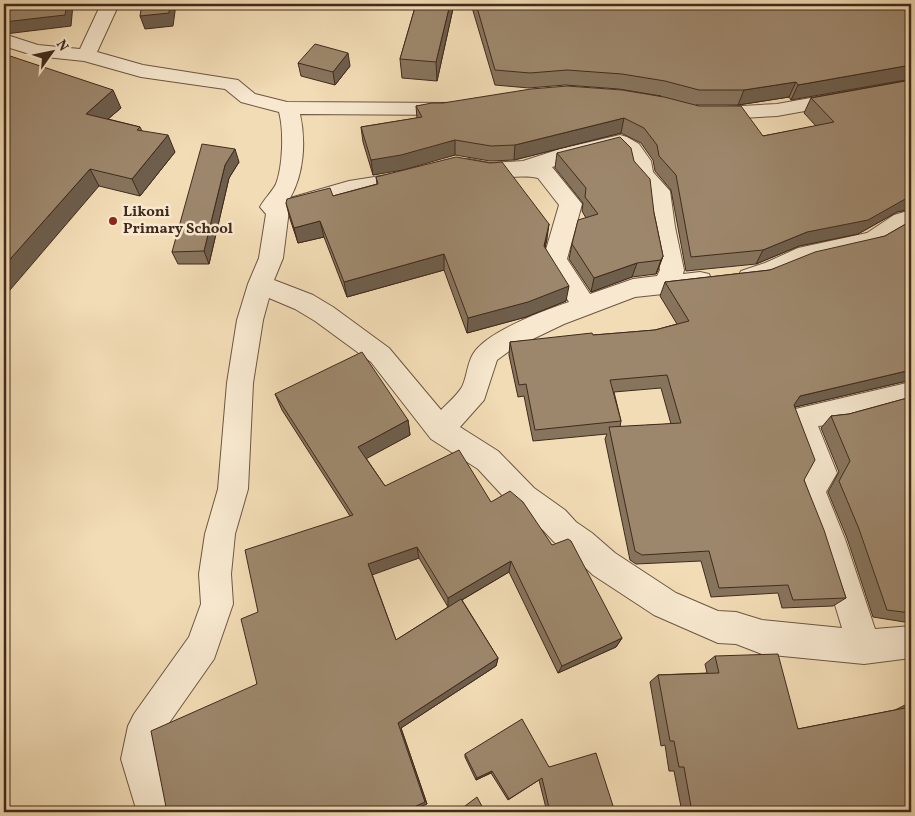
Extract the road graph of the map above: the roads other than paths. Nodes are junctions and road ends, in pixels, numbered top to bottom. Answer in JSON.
{"nodes":[{"id":1,"x":110,"y":4,"type":"edge"},
{"id":2,"x":4,"y":44,"type":"edge"},
{"id":3,"x":86,"y":55,"type":"junction"},
{"id":4,"x":911,"y":86,"type":"edge"},
{"id":5,"x":473,"y":106,"type":"edge"},
{"id":6,"x":287,"y":108,"type":"junction"},
{"id":7,"x":687,"y":111,"type":"edge"},
{"id":8,"x":448,"y":166,"type":"edge"},
{"id":9,"x":524,"y":168,"type":"junction"},
{"id":10,"x":422,"y":174,"type":"edge"},
{"id":11,"x":271,"y":207,"type":"junction"},
{"id":12,"x":911,"y":218,"type":"edge"},
{"id":13,"x":260,"y":284,"type":"junction"},
{"id":14,"x":666,"y":285,"type":"junction"},
{"id":15,"x":585,"y":306,"type":"junction"},
{"id":16,"x":911,"y":393,"type":"edge"},
{"id":17,"x":441,"y":430,"type":"junction"},
{"id":18,"x":911,"y":642,"type":"edge"},
{"id":19,"x":864,"y":647,"type":"junction"},
{"id":20,"x":156,"y":812,"type":"edge"}],
"edges":[{"from":1,"to":3,"type":"street"},
{"from":2,"to":3,"type":"street"},
{"from":3,"to":6,"type":"street"},
{"from":4,"to":7,"type":"street"},
{"from":5,"to":6,"type":"street"},
{"from":6,"to":11,"type":"street"},
{"from":8,"to":9,"type":"street"},
{"from":9,"to":14,"type":"street"},
{"from":9,"to":15,"type":"street"},
{"from":10,"to":11,"type":"street"},
{"from":11,"to":13,"type":"street"},
{"from":12,"to":14,"type":"street"},
{"from":13,"to":17,"type":"street"},
{"from":13,"to":20,"type":"street"},
{"from":14,"to":15,"type":"street"},
{"from":15,"to":17,"type":"street"},
{"from":16,"to":19,"type":"street"},
{"from":17,"to":19,"type":"street"},
{"from":18,"to":19,"type":"street"}]}
